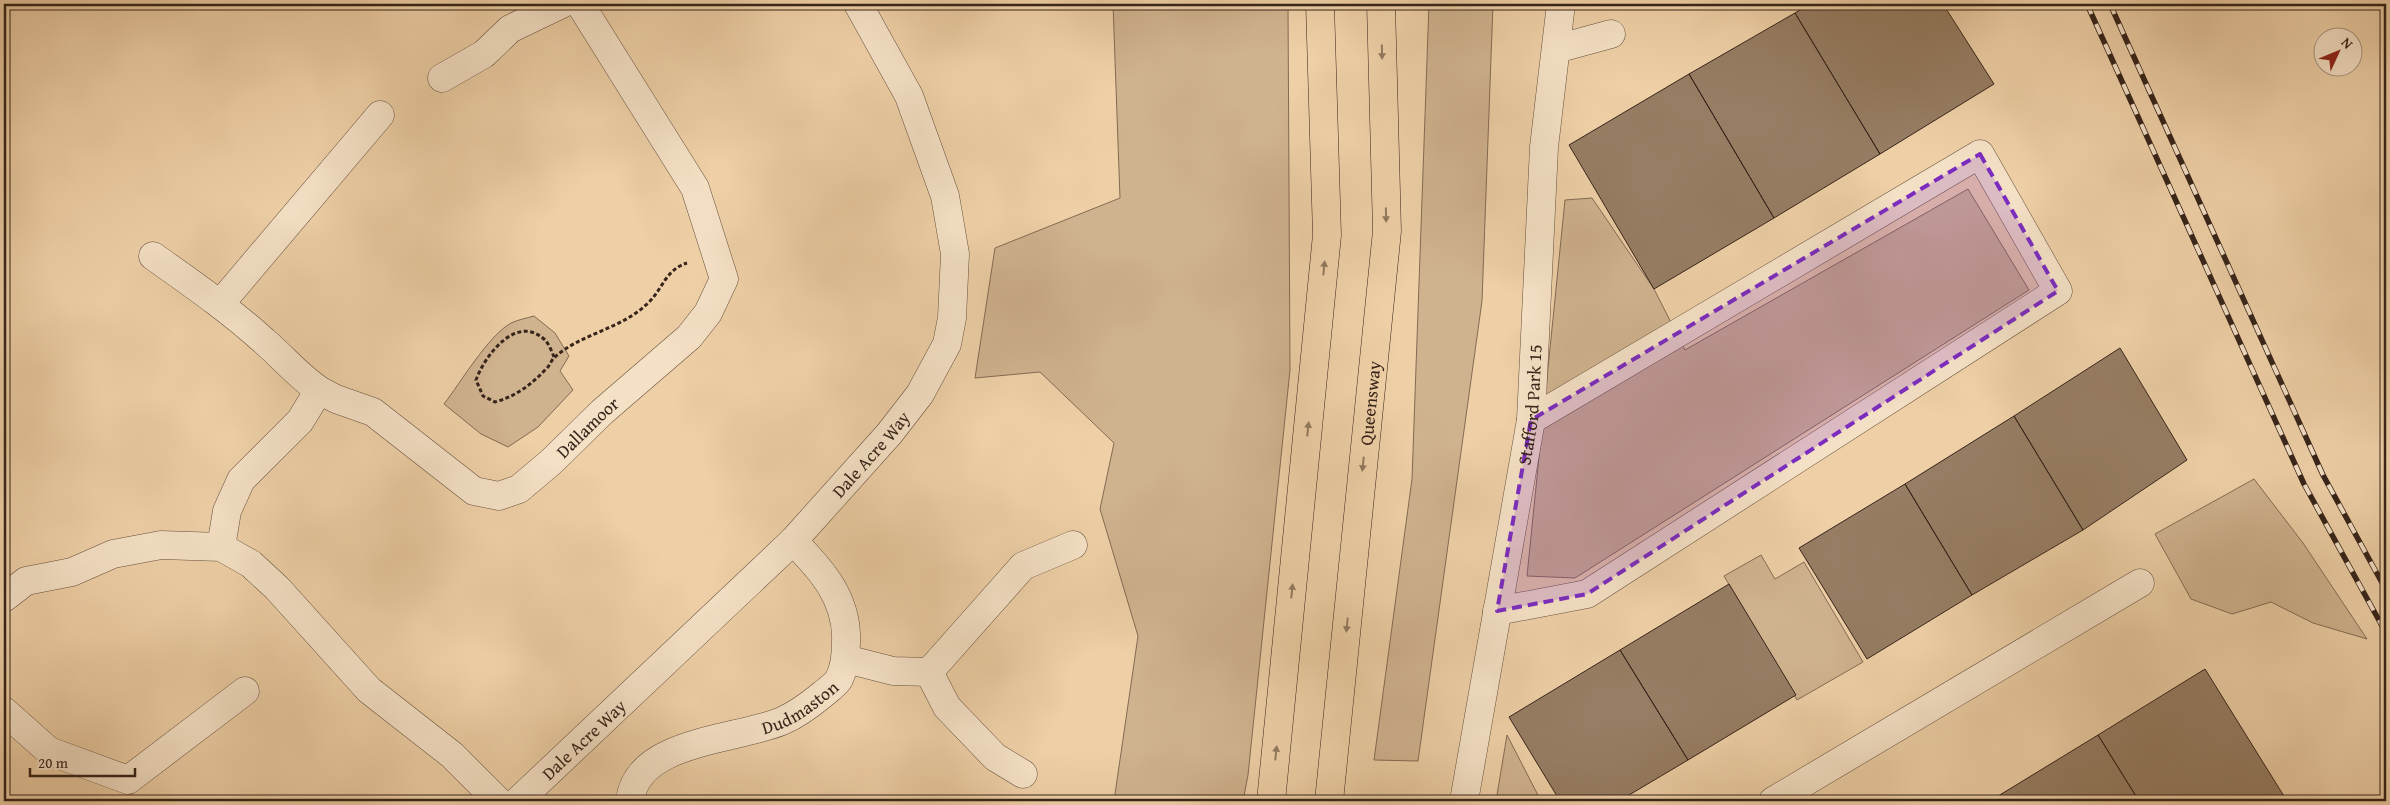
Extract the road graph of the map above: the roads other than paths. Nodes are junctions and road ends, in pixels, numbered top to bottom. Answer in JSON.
{"nodes":[{"id":1,"x":562,"y":4,"type":"edge"},
{"id":2,"x":580,"y":4,"type":"edge"},
{"id":3,"x":858,"y":4,"type":"edge"},
{"id":4,"x":1320,"y":4,"type":"edge"},
{"id":5,"x":1381,"y":4,"type":"edge"},
{"id":6,"x":1561,"y":4,"type":"edge"},
{"id":7,"x":1611,"y":34,"type":"dead end"},
{"id":8,"x":1556,"y":49,"type":"junction"},
{"id":9,"x":442,"y":78,"type":"dead end"},
{"id":10,"x":380,"y":115,"type":"dead end"},
{"id":11,"x":153,"y":256,"type":"dead end"},
{"id":12,"x":220,"y":304,"type":"junction"},
{"id":13,"x":319,"y":390,"type":"junction"},
{"id":14,"x":1531,"y":420,"type":"junction"},
{"id":15,"x":793,"y":541,"type":"junction"},
{"id":16,"x":1073,"y":545,"type":"dead end"},
{"id":17,"x":221,"y":547,"type":"junction"},
{"id":18,"x":2140,"y":583,"type":"dead end"},
{"id":19,"x":4,"y":598,"type":"edge"},
{"id":20,"x":1497,"y":611,"type":"junction"},
{"id":21,"x":846,"y":659,"type":"junction"},
{"id":22,"x":929,"y":672,"type":"junction"},
{"id":23,"x":245,"y":691,"type":"dead end"},
{"id":24,"x":4,"y":711,"type":"edge"},
{"id":25,"x":1023,"y":774,"type":"dead end"},
{"id":26,"x":498,"y":801,"type":"edge"},
{"id":27,"x":518,"y":801,"type":"edge"},
{"id":28,"x":630,"y":801,"type":"edge"},
{"id":29,"x":1271,"y":801,"type":"edge"},
{"id":30,"x":1329,"y":801,"type":"edge"},
{"id":31,"x":1464,"y":801,"type":"edge"},
{"id":32,"x":1773,"y":801,"type":"edge"}],
"edges":[{"from":1,"to":9,"type":"street"},
{"from":2,"to":13,"type":"street","name":"Dallamoor"},
{"from":3,"to":15,"type":"street","name":"Dale Acre Way"},
{"from":29,"to":4,"type":"highway","one_way":true},
{"from":5,"to":30,"type":"highway","name":"Queensway","one_way":true},
{"from":6,"to":8,"type":"street","name":"Stafford Park 15"},
{"from":7,"to":8,"type":"street"},
{"from":8,"to":14,"type":"street","name":"Stafford Park 15"},
{"from":10,"to":12,"type":"street"},
{"from":11,"to":12,"type":"street","name":"Dallamoor"},
{"from":12,"to":13,"type":"street","name":"Dallamoor"},
{"from":13,"to":17,"type":"street"},
{"from":14,"to":20,"type":"street","name":"Stafford Park 15"},
{"from":14,"to":20,"type":"street"},
{"from":15,"to":21,"type":"street","name":"Dudmaston"},
{"from":15,"to":27,"type":"street","name":"Dale Acre Way"},
{"from":16,"to":22,"type":"street"},
{"from":17,"to":19,"type":"street"},
{"from":17,"to":26,"type":"street"},
{"from":18,"to":32,"type":"street"},
{"from":20,"to":31,"type":"street","name":"Stafford Park 15"},
{"from":21,"to":22,"type":"street"},
{"from":21,"to":28,"type":"street","name":"Dudmaston"},
{"from":22,"to":25,"type":"street"},
{"from":23,"to":24,"type":"street"}]}
